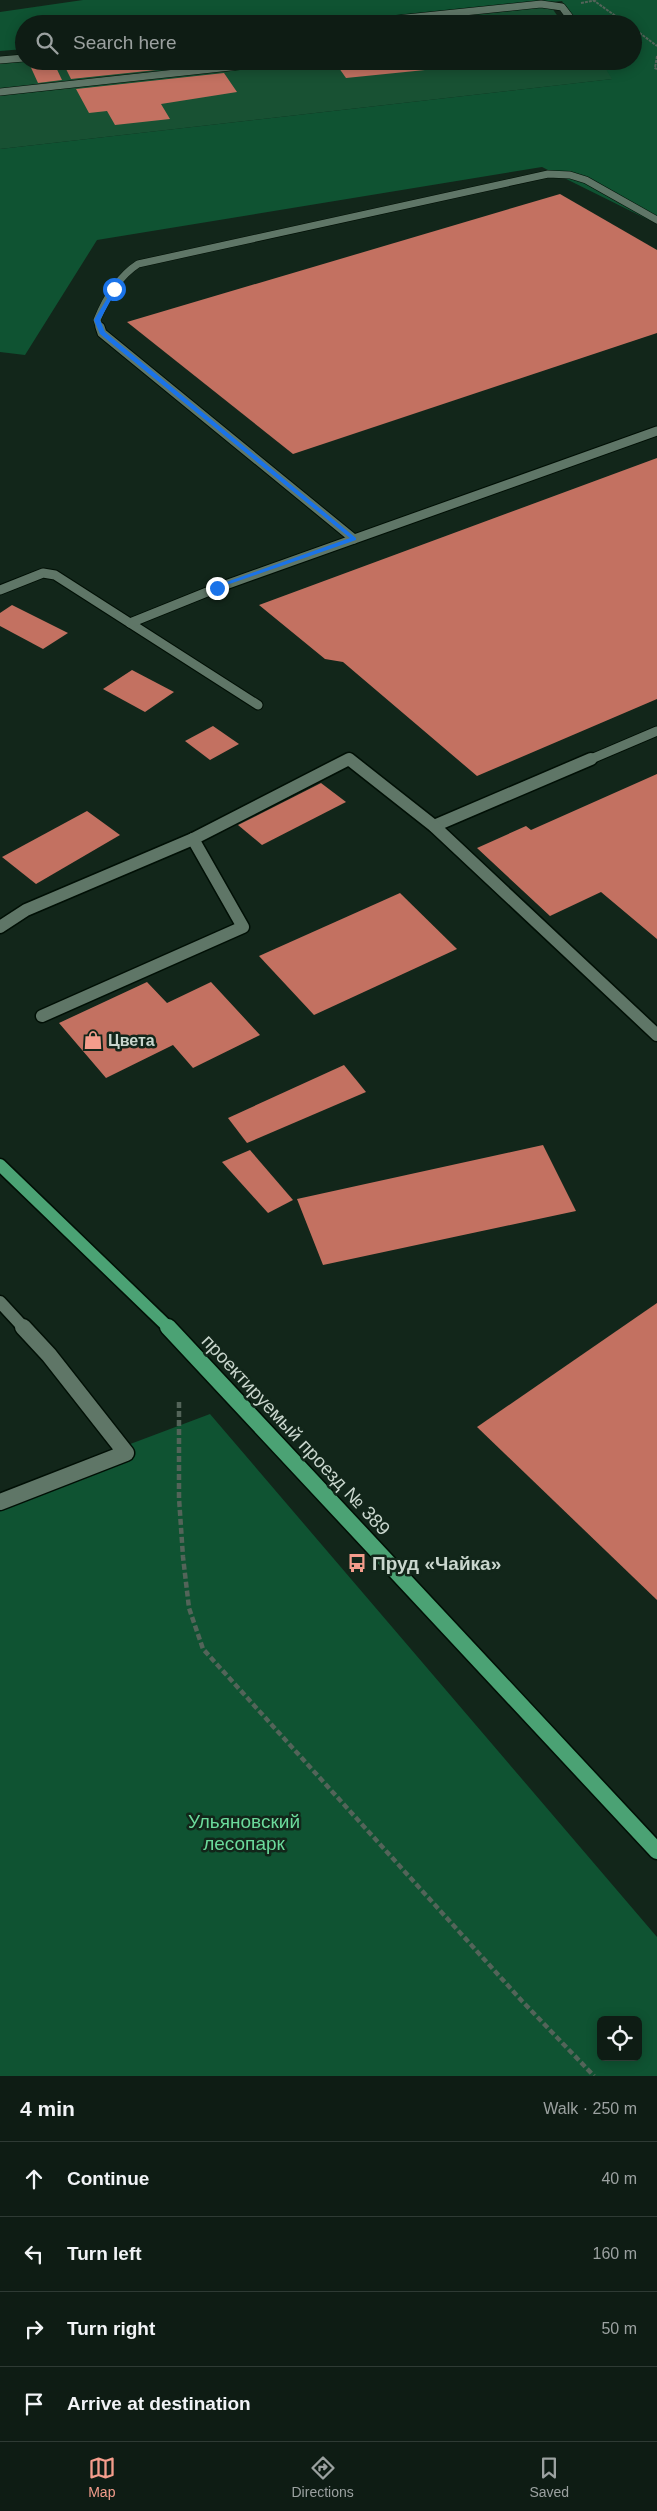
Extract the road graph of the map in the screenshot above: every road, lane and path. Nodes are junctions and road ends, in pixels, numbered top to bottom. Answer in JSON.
{"nodes":[{"id":1,"x":593,"y":0,"type":"edge"},
{"id":2,"x":435,"y":15,"type":"edge"},
{"id":3,"x":568,"y":15,"type":"edge"},
{"id":4,"x":614,"y":15,"type":"edge"},
{"id":5,"x":642,"y":35,"type":"edge"},
{"id":6,"x":657,"y":46,"type":"edge"},
{"id":7,"x":657,"y":56,"type":"edge"},
{"id":8,"x":15,"y":59,"type":"edge"},
{"id":9,"x":0,"y":60,"type":"edge"},
{"id":10,"x":657,"y":69,"type":"edge"},
{"id":11,"x":204,"y":70,"type":"edge"},
{"id":12,"x":0,"y":92,"type":"edge"},
{"id":13,"x":657,"y":220,"type":"edge"},
{"id":14,"x":657,"y":431,"type":"edge"},
{"id":15,"x":354,"y":539,"type":"junction"},
{"id":16,"x":0,"y":590,"type":"edge"},
{"id":17,"x":130,"y":623,"type":"junction"},
{"id":18,"x":258,"y":705,"type":"dead end"},
{"id":19,"x":657,"y":731,"type":"edge"},
{"id":20,"x":434,"y":826,"type":"junction"},
{"id":21,"x":193,"y":839,"type":"junction"},
{"id":22,"x":0,"y":927,"type":"edge"},
{"id":23,"x":42,"y":1016,"type":"dead end"},
{"id":24,"x":657,"y":1035,"type":"edge"},
{"id":25,"x":0,"y":1165,"type":"edge"},
{"id":26,"x":0,"y":1302,"type":"edge"},
{"id":27,"x":179,"y":1402,"type":"dead end"},
{"id":28,"x":0,"y":1502,"type":"edge"},
{"id":29,"x":657,"y":1851,"type":"edge"},
{"id":30,"x":594,"y":2076,"type":"edge"}],
"edges":[{"from":1,"to":4,"type":"path"},
{"from":2,"to":3,"type":"street"},
{"from":5,"to":6,"type":"path"},
{"from":7,"to":10,"type":"path"},
{"from":8,"to":9,"type":"street"},
{"from":11,"to":12,"type":"street"},
{"from":13,"to":15,"type":"street"},
{"from":14,"to":15,"type":"street"},
{"from":15,"to":17,"type":"street"},
{"from":16,"to":17,"type":"street"},
{"from":17,"to":18,"type":"street"},
{"from":19,"to":20,"type":"street"},
{"from":20,"to":21,"type":"street"},
{"from":20,"to":24,"type":"street"},
{"from":21,"to":22,"type":"street"},
{"from":21,"to":23,"type":"street"},
{"from":25,"to":29,"type":"main road","name":"проектируемый проезд № 389"},
{"from":26,"to":28,"type":"street"},
{"from":27,"to":30,"type":"path"}]}
